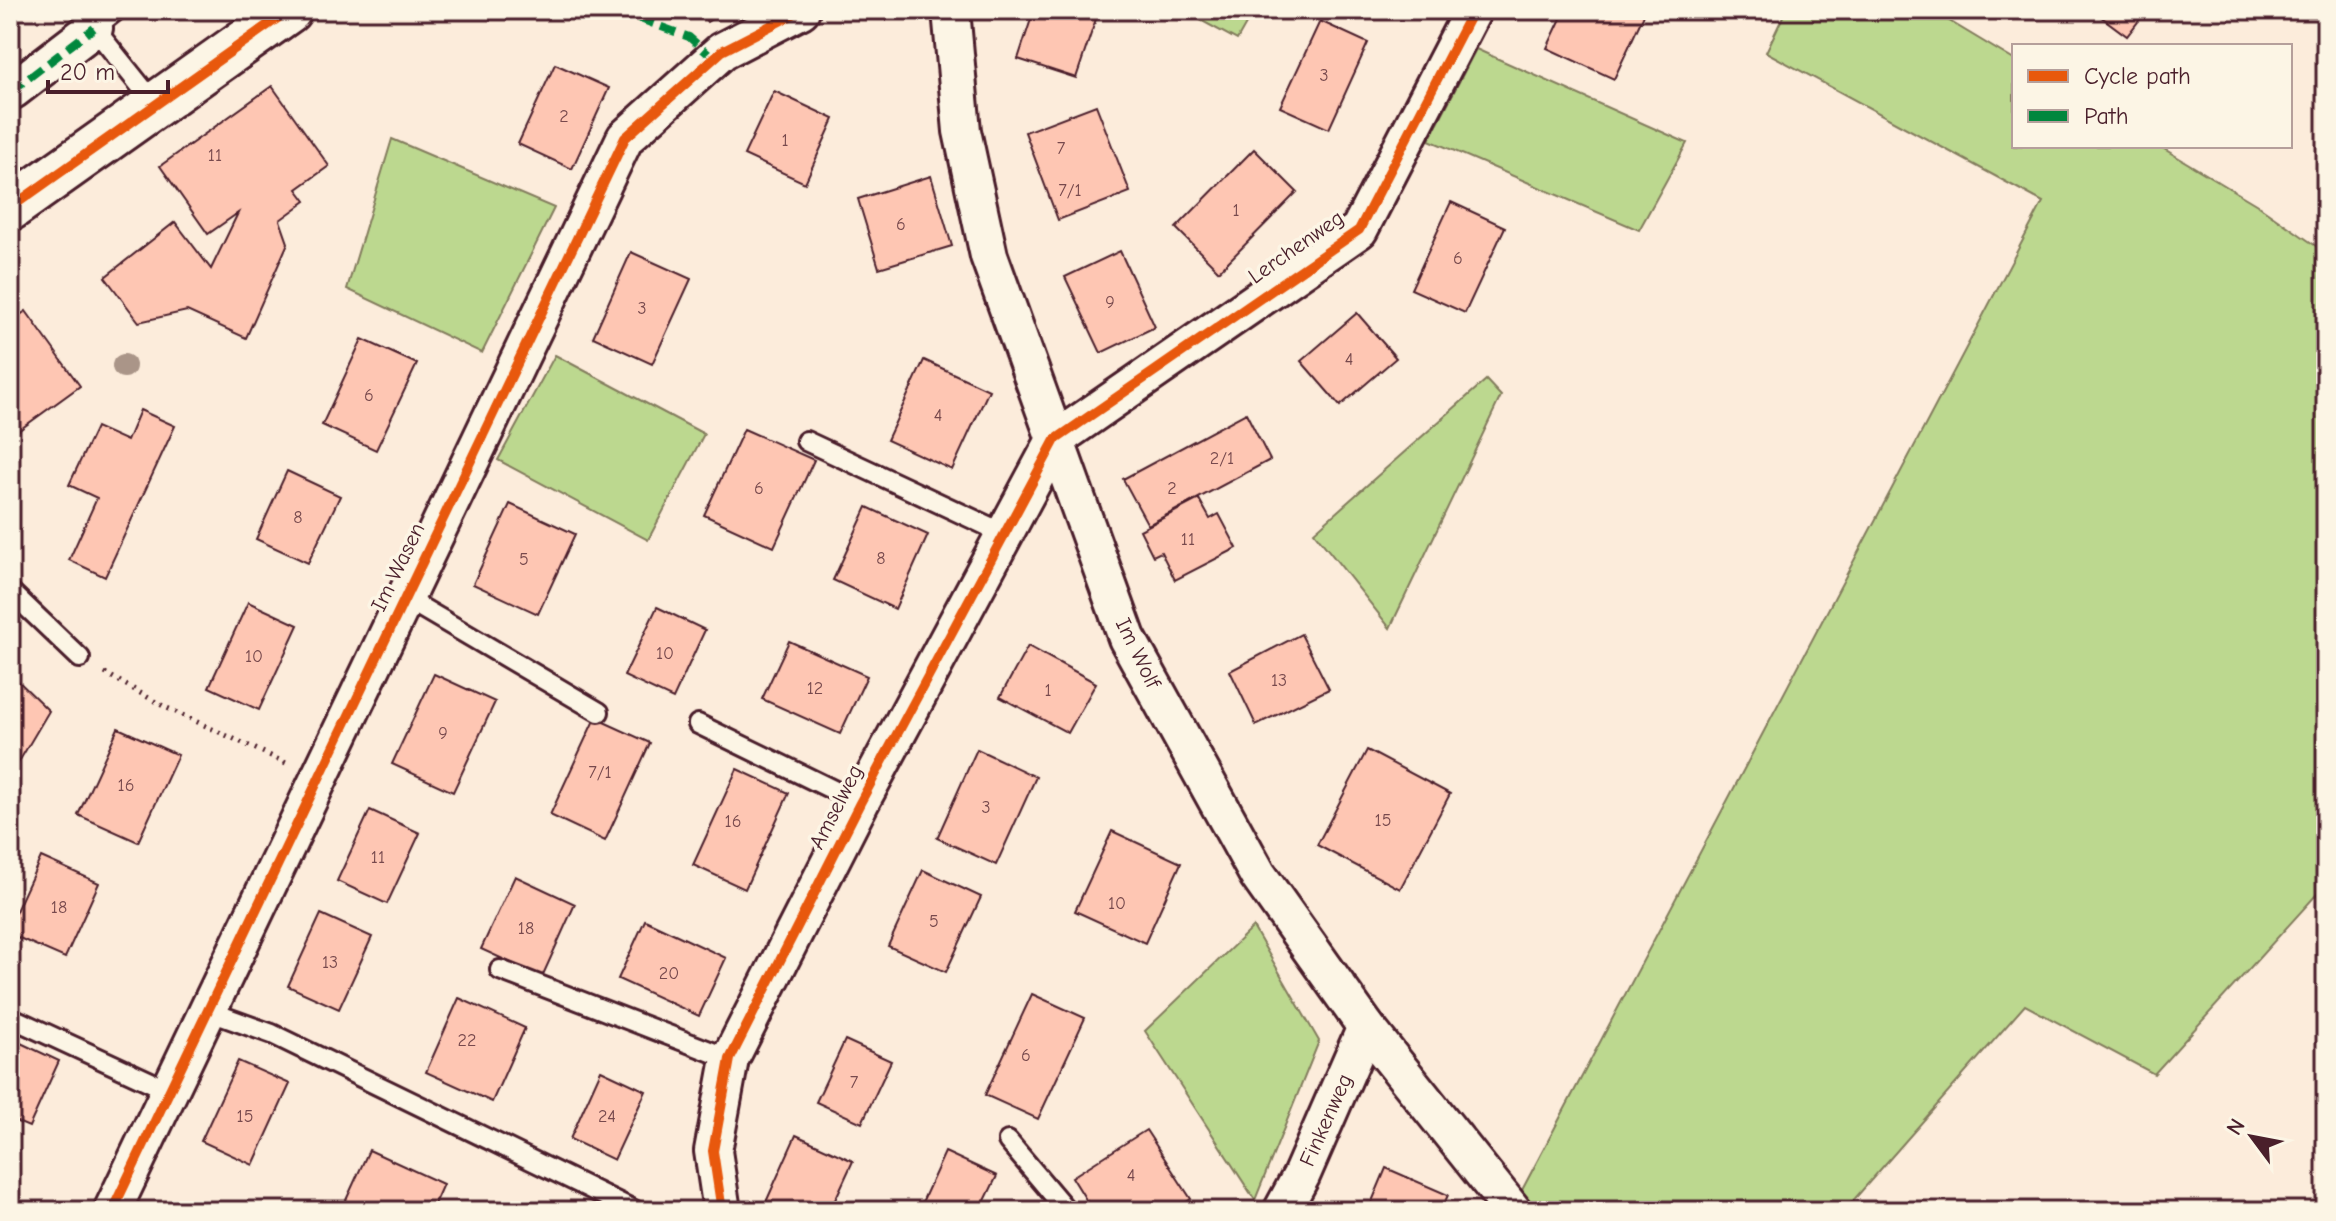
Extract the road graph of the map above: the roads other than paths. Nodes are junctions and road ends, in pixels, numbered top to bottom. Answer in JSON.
{"nodes":[{"id":1,"x":289,"y":10,"type":"edge"},
{"id":2,"x":801,"y":10,"type":"edge"},
{"id":3,"x":951,"y":10,"type":"edge"},
{"id":4,"x":1473,"y":10,"type":"edge"},
{"id":5,"x":106,"y":19,"type":"edge"},
{"id":6,"x":10,"y":88,"type":"edge"},
{"id":7,"x":155,"y":104,"type":"junction"},
{"id":8,"x":10,"y":208,"type":"edge"},
{"id":9,"x":1055,"y":440,"type":"junction"},
{"id":10,"x":806,"y":441,"type":"dead end"},
{"id":11,"x":1005,"y":534,"type":"junction"},
{"id":12,"x":10,"y":591,"type":"edge"},
{"id":13,"x":405,"y":598,"type":"junction"},
{"id":14,"x":80,"y":658,"type":"road end"},
{"id":15,"x":599,"y":712,"type":"dead end"},
{"id":16,"x":698,"y":724,"type":"dead end"},
{"id":17,"x":860,"y":803,"type":"junction"},
{"id":18,"x":500,"y":970,"type":"dead end"},
{"id":19,"x":208,"y":1011,"type":"junction"},
{"id":20,"x":10,"y":1017,"type":"edge"},
{"id":21,"x":1366,"y":1027,"type":"junction"},
{"id":22,"x":730,"y":1059,"type":"junction"},
{"id":23,"x":170,"y":1091,"type":"junction"},
{"id":24,"x":1008,"y":1141,"type":"dead end"},
{"id":25,"x":112,"y":1211,"type":"edge"},
{"id":26,"x":636,"y":1211,"type":"edge"},
{"id":27,"x":722,"y":1211,"type":"edge"},
{"id":28,"x":1067,"y":1211,"type":"edge"},
{"id":29,"x":1282,"y":1211,"type":"edge"},
{"id":30,"x":1513,"y":1211,"type":"edge"}],
"edges":[{"from":1,"to":7,"type":"street"},
{"from":2,"to":13,"type":"street","name":"Im Wasen"},
{"from":3,"to":9,"type":"street","name":"Im Wolf"},
{"from":4,"to":9,"type":"street","name":"Lerchenweg"},
{"from":5,"to":6,"type":"street"},
{"from":5,"to":7,"type":"lane"},
{"from":7,"to":8,"type":"street"},
{"from":9,"to":11,"type":"street","name":"Amselweg"},
{"from":9,"to":21,"type":"street","name":"Im Wolf"},
{"from":10,"to":11,"type":"lane"},
{"from":11,"to":17,"type":"street","name":"Amselweg"},
{"from":12,"to":14,"type":"lane"},
{"from":13,"to":15,"type":"lane"},
{"from":13,"to":19,"type":"street","name":"Im Wasen"},
{"from":16,"to":17,"type":"lane"},
{"from":17,"to":22,"type":"street","name":"Amselweg"},
{"from":18,"to":22,"type":"lane"},
{"from":19,"to":23,"type":"street","name":"Im Wasen"},
{"from":19,"to":26,"type":"lane"},
{"from":20,"to":23,"type":"lane"},
{"from":21,"to":29,"type":"street","name":"Finkenweg"},
{"from":21,"to":30,"type":"street","name":"Im Wolf"},
{"from":22,"to":27,"type":"street","name":"Amselweg"},
{"from":23,"to":25,"type":"street","name":"Im Wasen"},
{"from":24,"to":28,"type":"lane"}]}
